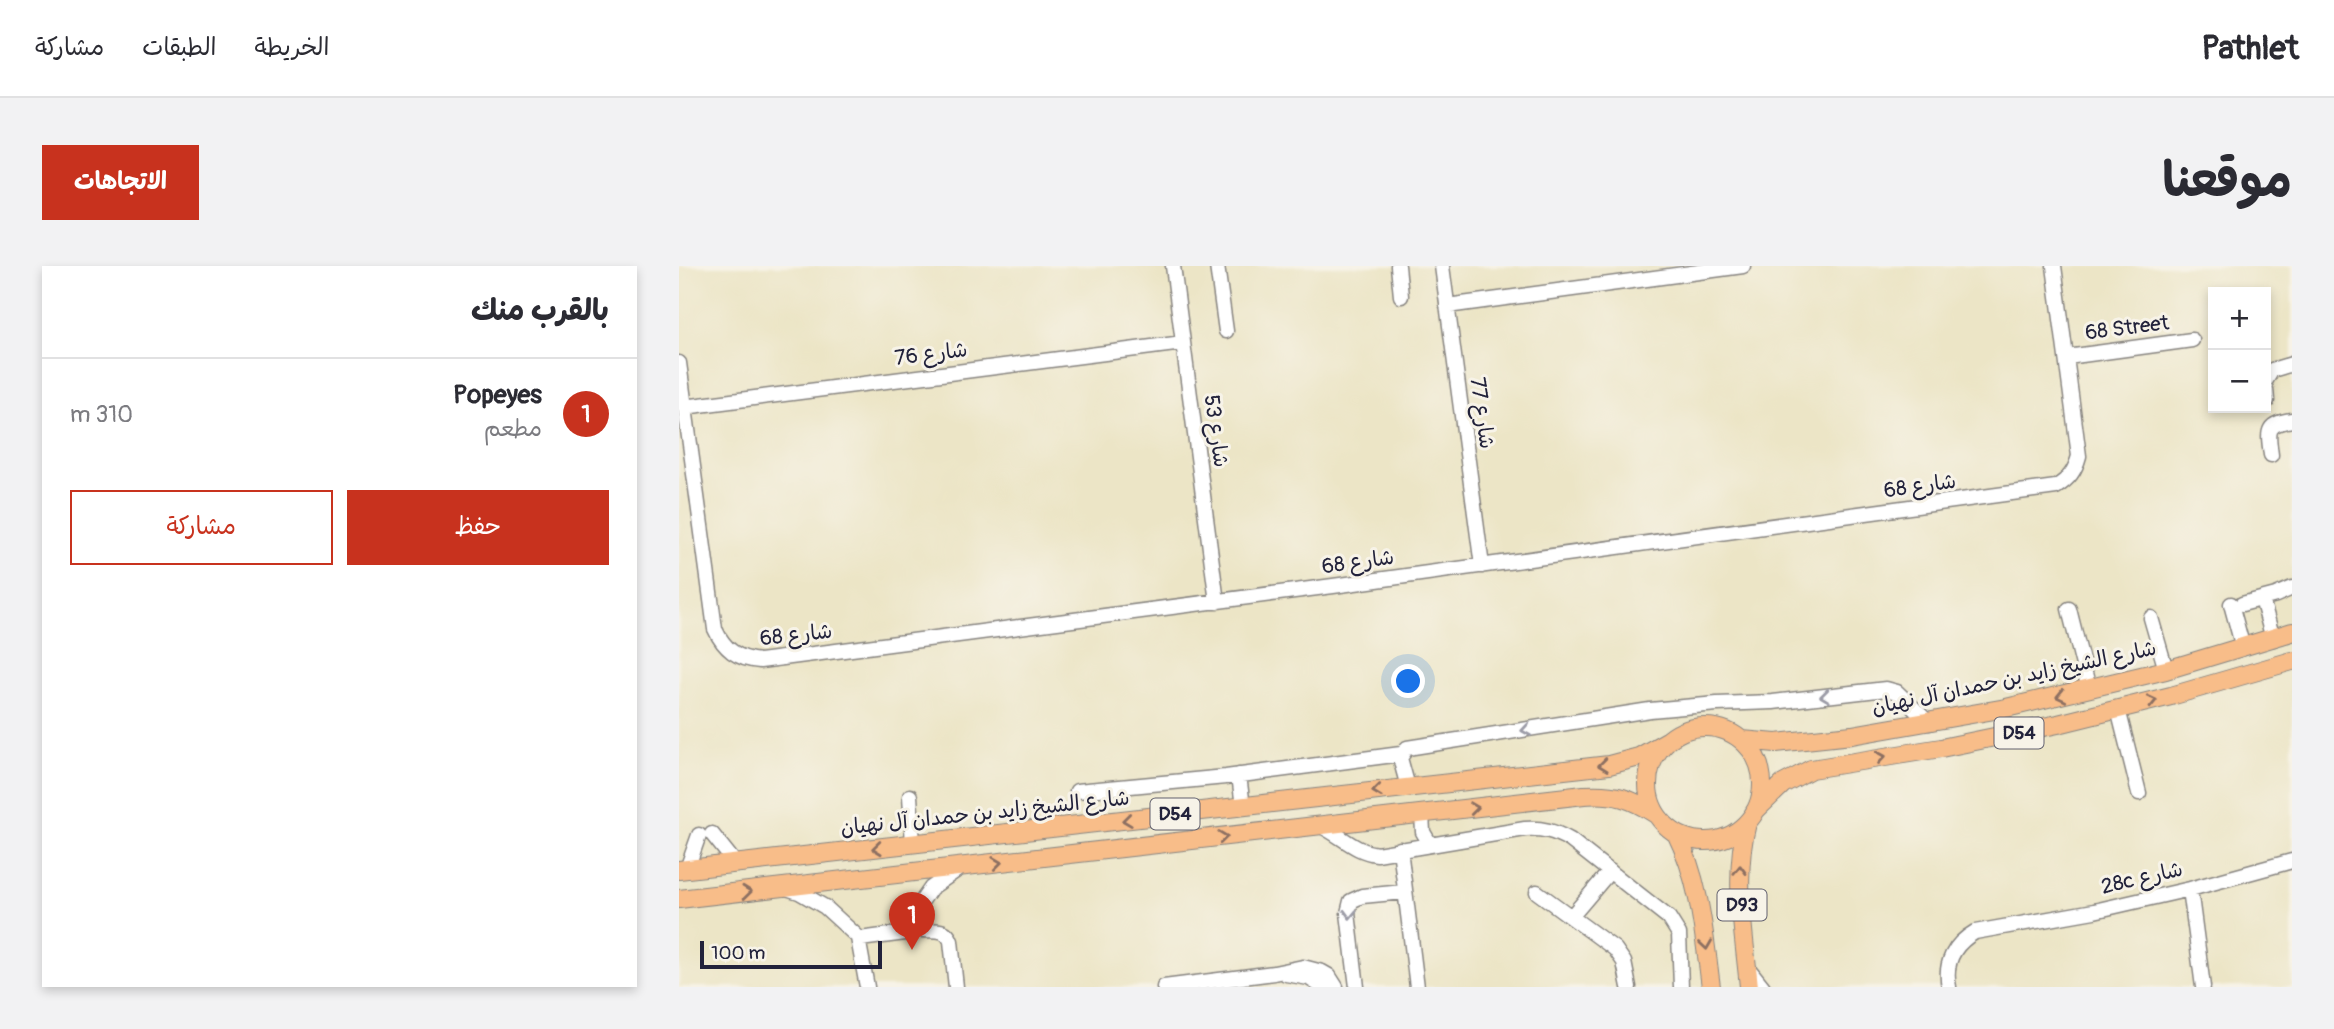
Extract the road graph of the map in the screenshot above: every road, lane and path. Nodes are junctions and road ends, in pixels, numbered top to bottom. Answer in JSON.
{"nodes":[{"id":1,"x":1173,"y":266,"type":"edge"},
{"id":2,"x":1217,"y":266,"type":"edge"},
{"id":3,"x":1398,"y":266,"type":"edge"},
{"id":4,"x":1442,"y":266,"type":"edge"},
{"id":5,"x":1744,"y":266,"type":"edge"},
{"id":6,"x":2055,"y":266,"type":"edge"},
{"id":7,"x":1401,"y":296,"type":"dead end"},
{"id":8,"x":1447,"y":306,"type":"junction"},
{"id":9,"x":1226,"y":331,"type":"dead end"},
{"id":10,"x":2192,"y":340,"type":"dead end"},
{"id":11,"x":1183,"y":343,"type":"junction"},
{"id":12,"x":2067,"y":357,"type":"junction"},
{"id":13,"x":679,"y":363,"type":"edge"},
{"id":14,"x":2292,"y":364,"type":"edge"},
{"id":15,"x":2271,"y":372,"type":"edge"},
{"id":16,"x":684,"y":407,"type":"junction"},
{"id":17,"x":2292,"y":420,"type":"edge"},
{"id":18,"x":2271,"y":455,"type":"dead end"},
{"id":19,"x":1482,"y":566,"type":"junction"},
{"id":20,"x":2292,"y":588,"type":"edge"},
{"id":21,"x":2262,"y":599,"type":"junction"},
{"id":22,"x":1217,"y":602,"type":"junction"},
{"id":23,"x":2069,"y":609,"type":"dead end"},
{"id":24,"x":2151,"y":618,"type":"dead end"},
{"id":25,"x":2292,"y":632,"type":"edge"},
{"id":26,"x":2273,"y":639,"type":"junction"},
{"id":27,"x":2243,"y":648,"type":"junction"},
{"id":28,"x":2292,"y":661,"type":"edge"},
{"id":29,"x":2166,"y":670,"type":"junction"},
{"id":30,"x":2089,"y":689,"type":"junction"},
{"id":31,"x":2117,"y":709,"type":"junction"},
{"id":32,"x":1929,"y":723,"type":"junction"},
{"id":33,"x":1742,"y":740,"type":"junction"},
{"id":34,"x":1667,"y":741,"type":"junction"},
{"id":35,"x":1401,"y":754,"type":"junction"},
{"id":36,"x":1239,"y":775,"type":"junction"},
{"id":37,"x":1408,"y":787,"type":"junction"},
{"id":38,"x":1077,"y":791,"type":"dead end"},
{"id":39,"x":2139,"y":793,"type":"dead end"},
{"id":40,"x":910,"y":796,"type":"dead end"},
{"id":41,"x":1243,"y":807,"type":"junction"},
{"id":42,"x":1422,"y":814,"type":"junction"},
{"id":43,"x":1657,"y":815,"type":"junction"},
{"id":44,"x":1751,"y":817,"type":"junction"},
{"id":45,"x":1321,"y":826,"type":"junction"},
{"id":46,"x":1676,"y":833,"type":"junction"},
{"id":47,"x":913,"y":844,"type":"junction"},
{"id":48,"x":1430,"y":844,"type":"junction"},
{"id":49,"x":1400,"y":849,"type":"junction"},
{"id":50,"x":2292,"y":861,"type":"edge"},
{"id":51,"x":736,"y":864,"type":"junction"},
{"id":52,"x":962,"y":867,"type":"junction"},
{"id":53,"x":683,"y":870,"type":"edge"},
{"id":54,"x":1610,"y":871,"type":"junction"},
{"id":55,"x":785,"y":887,"type":"junction"},
{"id":56,"x":2190,"y":889,"type":"junction"},
{"id":57,"x":1404,"y":892,"type":"junction"},
{"id":58,"x":1538,"y":892,"type":"dead end"},
{"id":59,"x":679,"y":900,"type":"edge"},
{"id":60,"x":1571,"y":917,"type":"junction"},
{"id":61,"x":911,"y":921,"type":"junction"},
{"id":62,"x":858,"y":938,"type":"junction"},
{"id":63,"x":1748,"y":968,"type":"junction"},
{"id":64,"x":1274,"y":973,"type":"junction"},
{"id":65,"x":867,"y":987,"type":"edge"},
{"id":66,"x":956,"y":987,"type":"edge"},
{"id":67,"x":1164,"y":987,"type":"edge"},
{"id":68,"x":1323,"y":987,"type":"edge"},
{"id":69,"x":1336,"y":987,"type":"edge"},
{"id":70,"x":1357,"y":987,"type":"edge"},
{"id":71,"x":1417,"y":987,"type":"edge"},
{"id":72,"x":1629,"y":987,"type":"edge"},
{"id":73,"x":1681,"y":987,"type":"edge"},
{"id":74,"x":1711,"y":987,"type":"edge"},
{"id":75,"x":1749,"y":987,"type":"edge"},
{"id":76,"x":1763,"y":987,"type":"edge"},
{"id":77,"x":1951,"y":987,"type":"edge"},
{"id":78,"x":2203,"y":987,"type":"edge"}],
"edges":[{"from":1,"to":11,"type":"street","name":"شارع 53"},
{"from":2,"to":9,"type":"street"},
{"from":3,"to":7,"type":"street"},
{"from":4,"to":8,"type":"street","name":"شارع 77"},
{"from":5,"to":8,"type":"street"},
{"from":6,"to":12,"type":"street","name":"شارع 68"},
{"from":8,"to":19,"type":"street","name":"شارع 77"},
{"from":10,"to":12,"type":"street","name":"68 Street"},
{"from":11,"to":16,"type":"street","name":"شارع 76"},
{"from":11,"to":22,"type":"street","name":"شارع 53"},
{"from":12,"to":19,"type":"street","name":"شارع 68"},
{"from":13,"to":16,"type":"street","name":"شارع 68"},
{"from":14,"to":15,"type":"street"},
{"from":16,"to":22,"type":"street","name":"شارع 68"},
{"from":17,"to":18,"type":"street"},
{"from":19,"to":22,"type":"street","name":"شارع 68"},
{"from":20,"to":21,"type":"street"},
{"from":21,"to":26,"type":"street"},
{"from":21,"to":27,"type":"street"},
{"from":23,"to":30,"type":"street"},
{"from":24,"to":29,"type":"street"},
{"from":25,"to":26,"type":"main road","name":"شارع الشيخ زايد بن حمدان آل نهيان","number":"D54"},
{"from":26,"to":27,"type":"main road","name":"شارع الشيخ زايد بن حمدان آل نهيان","number":"D54"},
{"from":27,"to":29,"type":"main road","name":"شارع الشيخ زايد بن حمدان آل نهيان","number":"D54"},
{"from":31,"to":28,"type":"main road","number":"D54","one_way":true},
{"from":29,"to":30,"type":"main road","name":"شارع الشيخ زايد بن حمدان آل نهيان","number":"D54"},
{"from":30,"to":32,"type":"main road","name":"شارع الشيخ زايد بن حمدان آل نهيان","number":"D54","one_way":true},
{"from":31,"to":39,"type":"street"},
{"from":44,"to":31,"type":"main road","number":"D54","one_way":true},
{"from":32,"to":33,"type":"main road","name":"شارع الشيخ زايد بن حمدان آل نهيان","number":"D54"},
{"from":32,"to":35,"type":"street","one_way":true},
{"from":33,"to":34,"type":"main road"},
{"from":33,"to":44,"type":"main road"},
{"from":34,"to":37,"type":"main road","name":"شارع الشيخ زايد بن حمدان آل نهيان","number":"D54","one_way":true},
{"from":34,"to":43,"type":"main road"},
{"from":35,"to":36,"type":"street"},
{"from":35,"to":37,"type":"street"},
{"from":36,"to":38,"type":"street"},
{"from":36,"to":41,"type":"street"},
{"from":37,"to":41,"type":"main road","name":"شارع الشيخ زايد بن حمدان آل نهيان","number":"D54","one_way":true},
{"from":40,"to":47,"type":"street"},
{"from":41,"to":47,"type":"main road","name":"شارع الشيخ زايد بن حمدان آل نهيان","number":"D54","one_way":true},
{"from":42,"to":43,"type":"main road","number":"D54","one_way":true},
{"from":42,"to":45,"type":"main road","number":"D54"},
{"from":42,"to":48,"type":"street"},
{"from":43,"to":46,"type":"main road"},
{"from":44,"to":46,"type":"main road"},
{"from":63,"to":44,"type":"main road","number":"D93","one_way":true},
{"from":45,"to":49,"type":"street"},
{"from":52,"to":45,"type":"main road","number":"D54","one_way":true},
{"from":46,"to":74,"type":"main road","number":"D93","one_way":true},
{"from":47,"to":51,"type":"main road","name":"شارع الشيخ زايد بن حمدان آل نهيان","number":"D54","one_way":true},
{"from":48,"to":49,"type":"street"},
{"from":48,"to":54,"type":"street"},
{"from":49,"to":57,"type":"street"},
{"from":50,"to":56,"type":"street","name":"28c شارع"},
{"from":51,"to":53,"type":"main road","name":"شارع الشيخ زايد بن حمدان آل نهيان","number":"D54"},
{"from":51,"to":53,"type":"street"},
{"from":52,"to":55,"type":"main road","number":"D54"},
{"from":52,"to":61,"type":"street"},
{"from":54,"to":60,"type":"street"},
{"from":54,"to":73,"type":"street"},
{"from":59,"to":55,"type":"main road","number":"D54","one_way":true},
{"from":55,"to":62,"type":"street"},
{"from":56,"to":77,"type":"street","name":"28c شارع"},
{"from":56,"to":78,"type":"street"},
{"from":57,"to":70,"type":"street","one_way":true},
{"from":57,"to":71,"type":"street"},
{"from":58,"to":60,"type":"street"},
{"from":60,"to":72,"type":"street"},
{"from":61,"to":62,"type":"street"},
{"from":61,"to":66,"type":"street"},
{"from":62,"to":65,"type":"street"},
{"from":63,"to":75,"type":"main road","number":"D93"},
{"from":63,"to":76,"type":"street"},
{"from":64,"to":67,"type":"street"},
{"from":64,"to":68,"type":"street"},
{"from":64,"to":69,"type":"street"}]}
